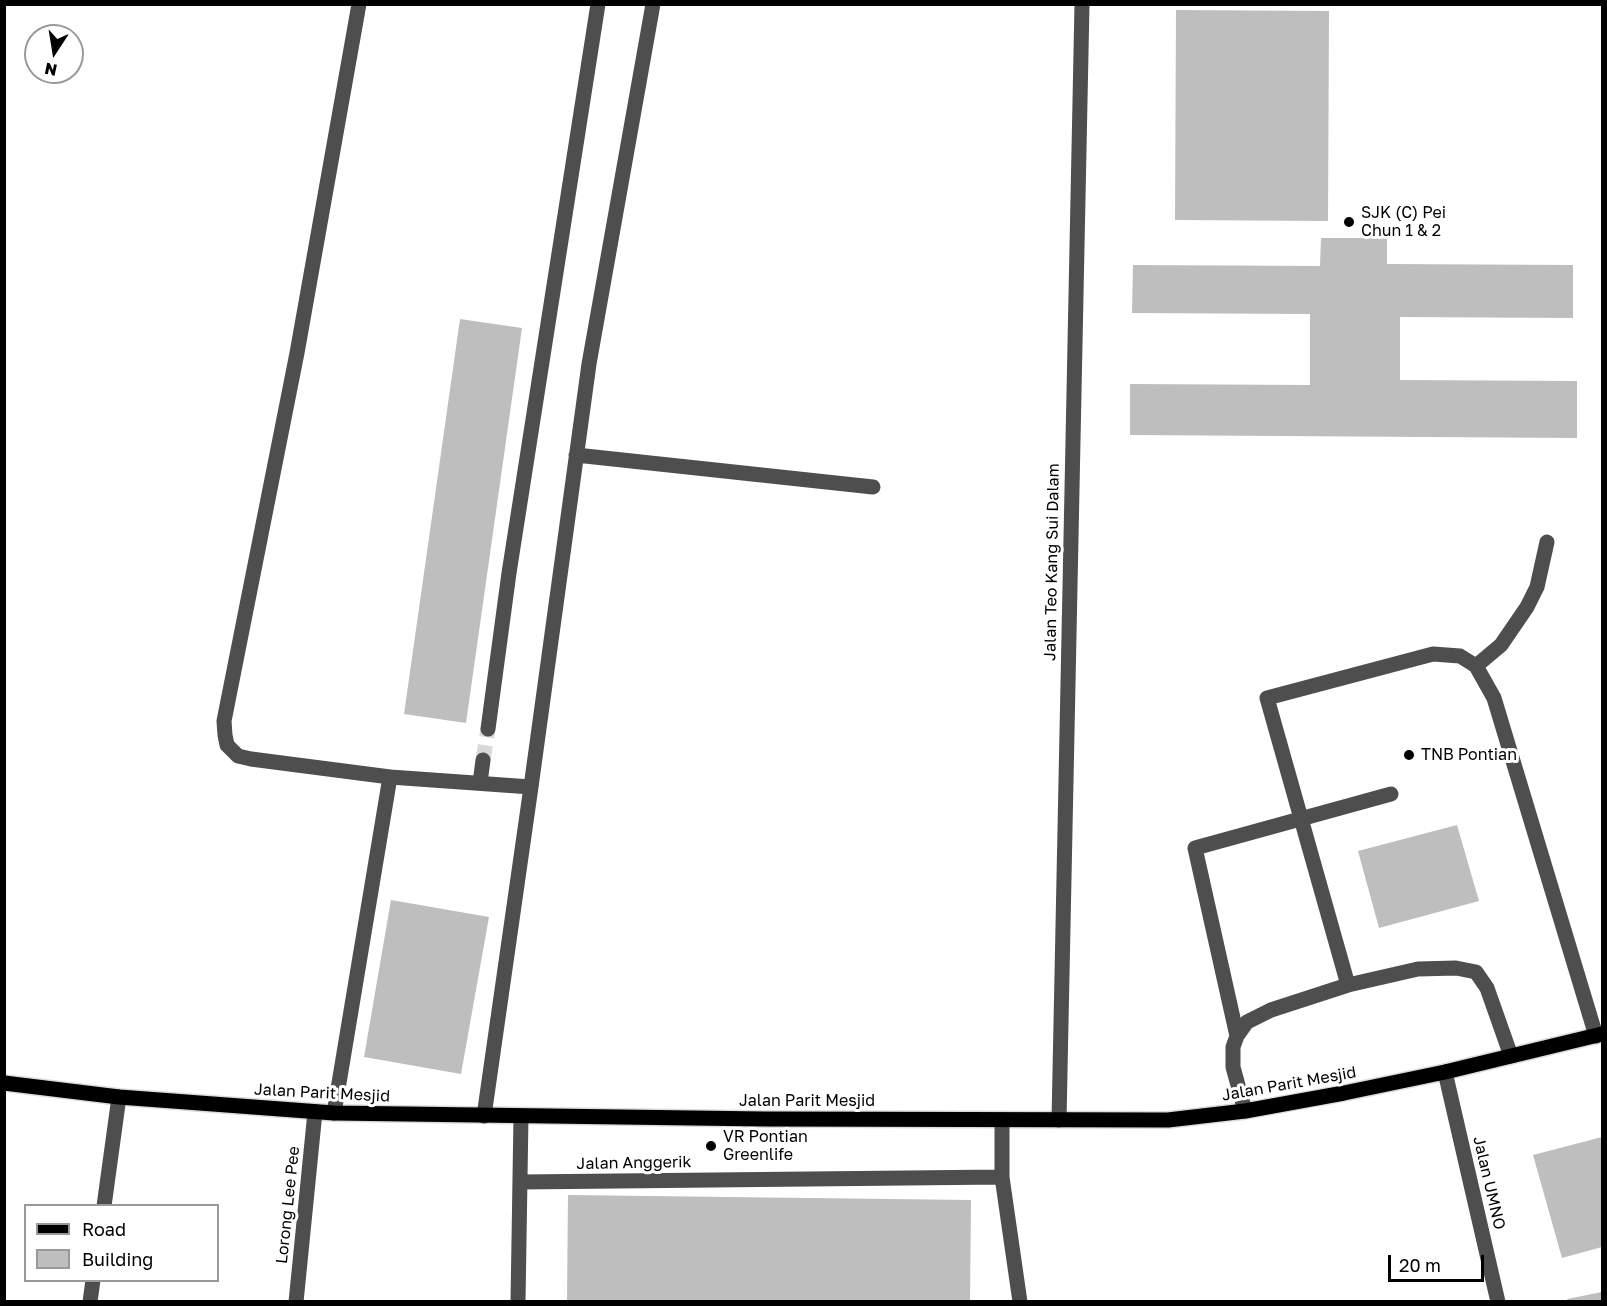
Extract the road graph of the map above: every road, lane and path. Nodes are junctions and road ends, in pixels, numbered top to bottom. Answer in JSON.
{"nodes":[{"id":1,"x":359,"y":4,"type":"edge"},
{"id":2,"x":598,"y":4,"type":"edge"},
{"id":3,"x":1082,"y":4,"type":"edge"},
{"id":4,"x":650,"y":5,"type":"edge"},
{"id":5,"x":576,"y":455,"type":"junction"},
{"id":6,"x":873,"y":487,"type":"dead end"},
{"id":7,"x":1547,"y":542,"type":"dead end"},
{"id":8,"x":1476,"y":666,"type":"junction"},
{"id":9,"x":488,"y":729,"type":"tunnel mouth"},
{"id":10,"x":483,"y":760,"type":"tunnel mouth"},
{"id":11,"x":390,"y":777,"type":"junction"},
{"id":12,"x":480,"y":783,"type":"junction"},
{"id":13,"x":531,"y":787,"type":"junction"},
{"id":14,"x":1391,"y":794,"type":"dead end"},
{"id":15,"x":1301,"y":819,"type":"junction"},
{"id":16,"x":1348,"y":986,"type":"junction"},
{"id":17,"x":1599,"y":1035,"type":"edge"},
{"id":18,"x":1237,"y":1036,"type":"junction"},
{"id":19,"x":1511,"y":1056,"type":"junction"},
{"id":20,"x":1445,"y":1072,"type":"junction"},
{"id":21,"x":4,"y":1083,"type":"edge"},
{"id":22,"x":119,"y":1097,"type":"junction"},
{"id":23,"x":315,"y":1112,"type":"junction"},
{"id":24,"x":1245,"y":1112,"type":"junction"},
{"id":25,"x":334,"y":1113,"type":"junction"},
{"id":26,"x":484,"y":1116,"type":"junction"},
{"id":27,"x":521,"y":1116,"type":"junction"},
{"id":28,"x":1002,"y":1120,"type":"junction"},
{"id":29,"x":1059,"y":1120,"type":"junction"},
{"id":30,"x":1002,"y":1177,"type":"junction"},
{"id":31,"x":520,"y":1182,"type":"junction"},
{"id":32,"x":104,"y":1204,"type":"edge"},
{"id":33,"x":93,"y":1282,"type":"edge"},
{"id":34,"x":90,"y":1302,"type":"edge"},
{"id":35,"x":296,"y":1302,"type":"edge"},
{"id":36,"x":518,"y":1302,"type":"edge"},
{"id":37,"x":1020,"y":1302,"type":"edge"},
{"id":38,"x":1498,"y":1302,"type":"edge"}],
"edges":[{"from":1,"to":11,"type":"street"},
{"from":2,"to":9,"type":"street"},
{"from":3,"to":29,"type":"street","name":"Jalan Teo Kang Sui Dalam"},
{"from":4,"to":5,"type":"street"},
{"from":5,"to":6,"type":"street"},
{"from":5,"to":13,"type":"street"},
{"from":7,"to":8,"type":"street"},
{"from":8,"to":15,"type":"street"},
{"from":8,"to":17,"type":"street"},
{"from":10,"to":12,"type":"street"},
{"from":11,"to":12,"type":"street"},
{"from":11,"to":25,"type":"street"},
{"from":12,"to":13,"type":"street"},
{"from":13,"to":26,"type":"street"},
{"from":14,"to":15,"type":"street"},
{"from":15,"to":16,"type":"street"},
{"from":15,"to":18,"type":"street"},
{"from":16,"to":18,"type":"street"},
{"from":16,"to":19,"type":"street"},
{"from":17,"to":19,"type":"main road","name":"Jalan Parit Mesjid"},
{"from":18,"to":24,"type":"street"},
{"from":19,"to":20,"type":"main road","name":"Jalan Parit Mesjid"},
{"from":20,"to":24,"type":"main road","name":"Jalan Parit Mesjid"},
{"from":20,"to":38,"type":"street","name":"Jalan UMNO"},
{"from":21,"to":22,"type":"main road","name":"Jalan Parit Mesjid"},
{"from":22,"to":23,"type":"main road","name":"Jalan Parit Mesjid"},
{"from":22,"to":32,"type":"street"},
{"from":23,"to":25,"type":"main road","name":"Jalan Parit Mesjid"},
{"from":23,"to":35,"type":"street","name":"Lorong Lee Pee"},
{"from":24,"to":29,"type":"main road","name":"Jalan Parit Mesjid"},
{"from":25,"to":26,"type":"main road","name":"Jalan Parit Mesjid"},
{"from":26,"to":27,"type":"main road","name":"Jalan Parit Mesjid"},
{"from":27,"to":28,"type":"main road","name":"Jalan Parit Mesjid"},
{"from":27,"to":31,"type":"street"},
{"from":28,"to":29,"type":"main road","name":"Jalan Parit Mesjid"},
{"from":28,"to":30,"type":"street"},
{"from":30,"to":31,"type":"street","name":"Jalan Anggerik"},
{"from":30,"to":37,"type":"street"},
{"from":31,"to":36,"type":"street"},
{"from":33,"to":34,"type":"street"}]}
